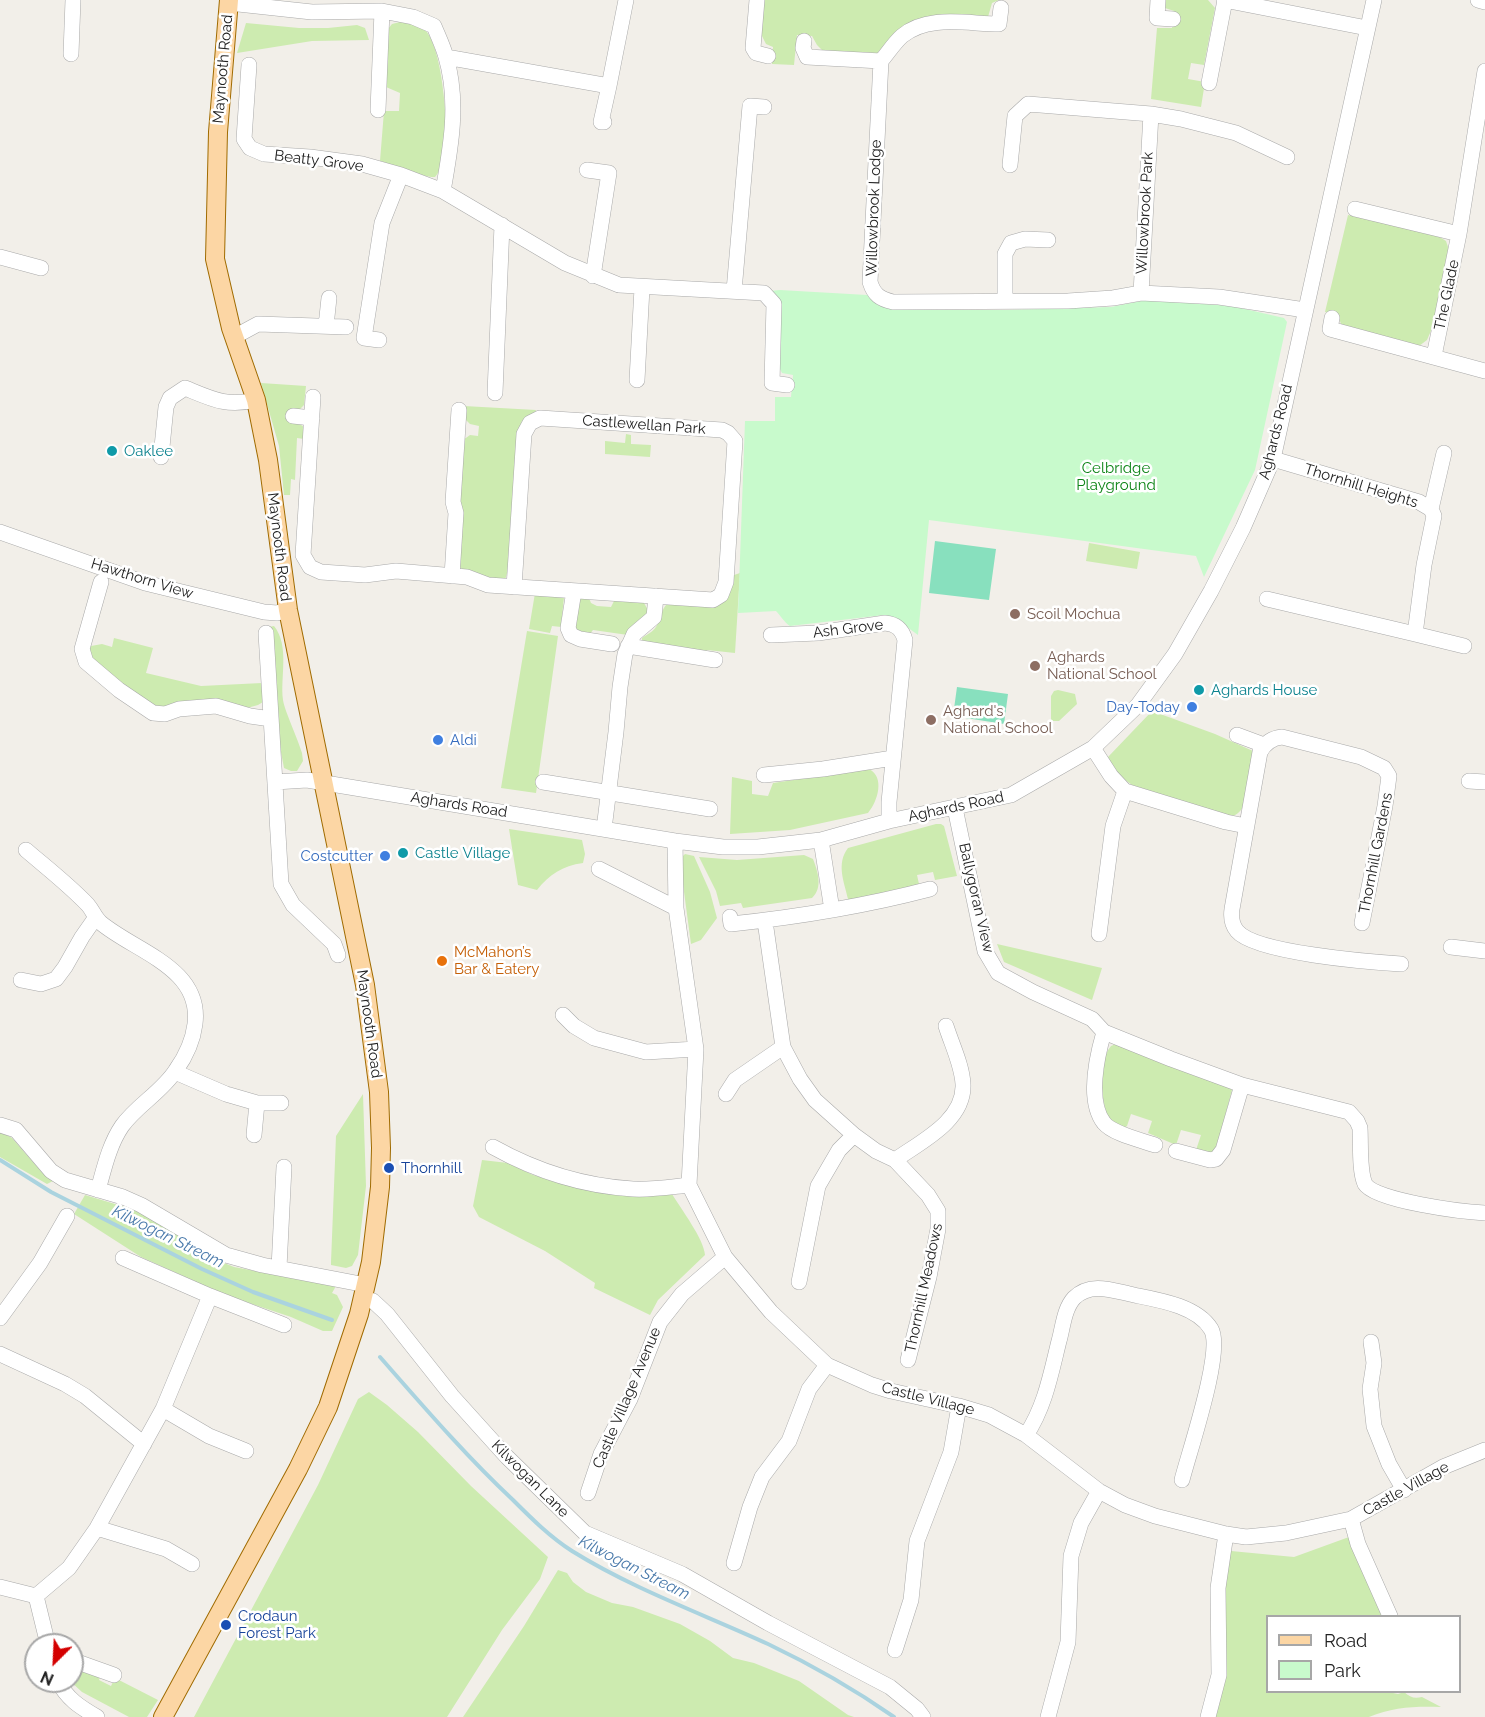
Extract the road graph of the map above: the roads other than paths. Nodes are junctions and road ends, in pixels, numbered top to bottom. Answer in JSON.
{"nodes":[{"id":1,"x":73,"y":0,"type":"edge"},
{"id":2,"x":626,"y":0,"type":"edge"},
{"id":3,"x":757,"y":0,"type":"edge"},
{"id":4,"x":1158,"y":0,"type":"edge"},
{"id":5,"x":1224,"y":0,"type":"edge"},
{"id":6,"x":1374,"y":0,"type":"edge"},
{"id":7,"x":1478,"y":0,"type":"edge"},
{"id":8,"x":229,"y":2,"type":"edge"},
{"id":9,"x":1485,"y":2,"type":"edge"},
{"id":10,"x":1000,"y":9,"type":"dead end"},
{"id":11,"x":382,"y":11,"type":"junction"},
{"id":12,"x":1173,"y":19,"type":"dead end"},
{"id":13,"x":1367,"y":28,"type":"junction"},
{"id":14,"x":804,"y":41,"type":"dead end"},
{"id":15,"x":71,"y":54,"type":"dead end"},
{"id":16,"x":768,"y":56,"type":"dead end"},
{"id":17,"x":446,"y":57,"type":"junction"},
{"id":18,"x":880,"y":61,"type":"junction"},
{"id":19,"x":249,"y":65,"type":"dead end"},
{"id":20,"x":1485,"y":78,"type":"edge"},
{"id":21,"x":1209,"y":83,"type":"dead end"},
{"id":22,"x":609,"y":86,"type":"junction"},
{"id":23,"x":764,"y":107,"type":"dead end"},
{"id":24,"x":378,"y":110,"type":"dead end"},
{"id":25,"x":1151,"y":114,"type":"junction"},
{"id":26,"x":604,"y":122,"type":"dead end"},
{"id":27,"x":1287,"y":157,"type":"dead end"},
{"id":28,"x":1010,"y":165,"type":"dead end"},
{"id":29,"x":587,"y":170,"type":"dead end"},
{"id":30,"x":401,"y":175,"type":"junction"},
{"id":31,"x":443,"y":191,"type":"junction"},
{"id":32,"x":1355,"y":209,"type":"dead end"},
{"id":33,"x":501,"y":225,"type":"junction"},
{"id":34,"x":1459,"y":234,"type":"junction"},
{"id":35,"x":1048,"y":240,"type":"dead end"},
{"id":36,"x":0,"y":257,"type":"edge"},
{"id":37,"x":41,"y":268,"type":"dead end"},
{"id":38,"x":593,"y":276,"type":"junction"},
{"id":39,"x":642,"y":288,"type":"junction"},
{"id":40,"x":734,"y":291,"type":"junction"},
{"id":41,"x":1141,"y":293,"type":"junction"},
{"id":42,"x":328,"y":298,"type":"dead end"},
{"id":43,"x":1005,"y":301,"type":"junction"},
{"id":44,"x":1305,"y":310,"type":"junction"},
{"id":45,"x":1332,"y":318,"type":"dead end"},
{"id":46,"x":326,"y":326,"type":"junction"},
{"id":47,"x":346,"y":327,"type":"dead end"},
{"id":48,"x":234,"y":337,"type":"junction"},
{"id":49,"x":379,"y":340,"type":"dead end"},
{"id":50,"x":1434,"y":356,"type":"junction"},
{"id":51,"x":1485,"y":370,"type":"edge"},
{"id":52,"x":637,"y":380,"type":"dead end"},
{"id":53,"x":787,"y":385,"type":"dead end"},
{"id":54,"x":495,"y":393,"type":"dead end"},
{"id":55,"x":313,"y":397,"type":"dead end"},
{"id":56,"x":255,"y":400,"type":"junction"},
{"id":57,"x":459,"y":410,"type":"dead end"},
{"id":58,"x":293,"y":416,"type":"dead end"},
{"id":59,"x":312,"y":418,"type":"junction"},
{"id":60,"x":1444,"y":453,"type":"dead end"},
{"id":61,"x":161,"y":457,"type":"dead end"},
{"id":62,"x":1273,"y":459,"type":"junction"},
{"id":63,"x":1431,"y":509,"type":"junction"},
{"id":64,"x":0,"y":532,"type":"edge"},
{"id":65,"x":452,"y":576,"type":"junction"},
{"id":66,"x":101,"y":582,"type":"dead end"},
{"id":67,"x":514,"y":587,"type":"junction"},
{"id":68,"x":574,"y":591,"type":"junction"},
{"id":69,"x":656,"y":596,"type":"junction"},
{"id":70,"x":1268,"y":598,"type":"dead end"},
{"id":71,"x":288,"y":610,"type":"junction"},
{"id":72,"x":266,"y":633,"type":"dead end"},
{"id":73,"x":1415,"y":634,"type":"junction"},
{"id":74,"x":771,"y":635,"type":"dead end"},
{"id":75,"x":612,"y":644,"type":"dead end"},
{"id":76,"x":628,"y":646,"type":"junction"},
{"id":77,"x":1464,"y":646,"type":"dead end"},
{"id":78,"x":715,"y":660,"type":"dead end"},
{"id":79,"x":271,"y":719,"type":"junction"},
{"id":80,"x":1238,"y":735,"type":"dead end"},
{"id":81,"x":1264,"y":745,"type":"junction"},
{"id":82,"x":1093,"y":748,"type":"junction"},
{"id":83,"x":893,"y":759,"type":"junction"},
{"id":84,"x":764,"y":775,"type":"dead end"},
{"id":85,"x":1469,"y":781,"type":"dead end"},
{"id":86,"x":275,"y":782,"type":"junction"},
{"id":87,"x":543,"y":782,"type":"dead end"},
{"id":88,"x":1485,"y":782,"type":"edge"},
{"id":89,"x":324,"y":783,"type":"junction"},
{"id":90,"x":609,"y":791,"type":"junction"},
{"id":91,"x":1125,"y":791,"type":"junction"},
{"id":92,"x":955,"y":808,"type":"junction"},
{"id":93,"x":710,"y":809,"type":"dead end"},
{"id":94,"x":889,"y":821,"type":"junction"},
{"id":95,"x":1246,"y":826,"type":"junction"},
{"id":96,"x":604,"y":829,"type":"junction"},
{"id":97,"x":821,"y":840,"type":"junction"},
{"id":98,"x":675,"y":841,"type":"junction"},
{"id":99,"x":26,"y":850,"type":"dead end"},
{"id":100,"x":599,"y":869,"type":"dead end"},
{"id":101,"x":930,"y":889,"type":"dead end"},
{"id":102,"x":676,"y":908,"type":"junction"},
{"id":103,"x":832,"y":910,"type":"junction"},
{"id":104,"x":96,"y":917,"type":"junction"},
{"id":105,"x":730,"y":917,"type":"dead end"},
{"id":106,"x":765,"y":921,"type":"junction"},
{"id":107,"x":1362,"y":923,"type":"dead end"},
{"id":108,"x":1099,"y":934,"type":"dead end"},
{"id":109,"x":1451,"y":947,"type":"dead end"},
{"id":110,"x":1485,"y":951,"type":"edge"},
{"id":111,"x":338,"y":955,"type":"dead end"},
{"id":112,"x":1401,"y":964,"type":"dead end"},
{"id":113,"x":21,"y":980,"type":"dead end"},
{"id":114,"x":562,"y":1015,"type":"dead end"},
{"id":115,"x":946,"y":1026,"type":"dead end"},
{"id":116,"x":1104,"y":1032,"type":"junction"},
{"id":117,"x":783,"y":1047,"type":"junction"},
{"id":118,"x":696,"y":1049,"type":"junction"},
{"id":119,"x":175,"y":1072,"type":"junction"},
{"id":120,"x":1242,"y":1085,"type":"junction"},
{"id":121,"x":726,"y":1094,"type":"dead end"},
{"id":122,"x":257,"y":1102,"type":"junction"},
{"id":123,"x":281,"y":1103,"type":"dead end"},
{"id":124,"x":0,"y":1125,"type":"edge"},
{"id":125,"x":254,"y":1135,"type":"dead end"},
{"id":126,"x":854,"y":1135,"type":"junction"},
{"id":127,"x":1155,"y":1145,"type":"dead end"},
{"id":128,"x":493,"y":1147,"type":"dead end"},
{"id":129,"x":1176,"y":1151,"type":"dead end"},
{"id":130,"x":895,"y":1160,"type":"junction"},
{"id":131,"x":284,"y":1167,"type":"dead end"},
{"id":132,"x":688,"y":1185,"type":"junction"},
{"id":133,"x":98,"y":1190,"type":"junction"},
{"id":134,"x":1485,"y":1213,"type":"edge"},
{"id":135,"x":67,"y":1216,"type":"dead end"},
{"id":136,"x":725,"y":1257,"type":"junction"},
{"id":137,"x":123,"y":1258,"type":"dead end"},
{"id":138,"x":279,"y":1268,"type":"junction"},
{"id":139,"x":799,"y":1282,"type":"dead end"},
{"id":140,"x":365,"y":1292,"type":"junction"},
{"id":141,"x":210,"y":1296,"type":"junction"},
{"id":142,"x":0,"y":1318,"type":"edge"},
{"id":143,"x":284,"y":1326,"type":"dead end"},
{"id":144,"x":1371,"y":1342,"type":"dead end"},
{"id":145,"x":0,"y":1354,"type":"edge"},
{"id":146,"x":908,"y":1360,"type":"dead end"},
{"id":147,"x":827,"y":1365,"type":"junction"},
{"id":148,"x":959,"y":1406,"type":"junction"},
{"id":149,"x":163,"y":1409,"type":"junction"},
{"id":150,"x":1026,"y":1435,"type":"junction"},
{"id":151,"x":144,"y":1444,"type":"junction"},
{"id":152,"x":1485,"y":1450,"type":"edge"},
{"id":153,"x":246,"y":1451,"type":"dead end"},
{"id":154,"x":1182,"y":1480,"type":"dead end"},
{"id":155,"x":1404,"y":1490,"type":"junction"},
{"id":156,"x":1099,"y":1491,"type":"junction"},
{"id":157,"x":588,"y":1493,"type":"dead end"},
{"id":158,"x":1351,"y":1519,"type":"junction"},
{"id":159,"x":98,"y":1528,"type":"junction"},
{"id":160,"x":1226,"y":1534,"type":"junction"},
{"id":161,"x":734,"y":1563,"type":"dead end"},
{"id":162,"x":192,"y":1564,"type":"dead end"},
{"id":163,"x":0,"y":1587,"type":"edge"},
{"id":164,"x":36,"y":1596,"type":"junction"},
{"id":165,"x":1389,"y":1615,"type":"edge"},
{"id":166,"x":45,"y":1633,"type":"edge"},
{"id":167,"x":895,"y":1650,"type":"dead end"},
{"id":168,"x":84,"y":1664,"type":"edge"},
{"id":169,"x":114,"y":1675,"type":"dead end"},
{"id":170,"x":67,"y":1693,"type":"edge"},
{"id":171,"x":97,"y":1717,"type":"edge"},
{"id":172,"x":163,"y":1717,"type":"edge"},
{"id":173,"x":923,"y":1717,"type":"edge"},
{"id":174,"x":1047,"y":1717,"type":"edge"},
{"id":175,"x":1208,"y":1717,"type":"edge"}],
"edges":[{"from":1,"to":15,"type":"street"},
{"from":2,"to":22,"type":"street"},
{"from":3,"to":16,"type":"street"},
{"from":4,"to":12,"type":"street"},
{"from":5,"to":13,"type":"street"},
{"from":5,"to":21,"type":"street"},
{"from":6,"to":13,"type":"street","name":"Aghards Road"},
{"from":7,"to":9,"type":"street"},
{"from":8,"to":11,"type":"street"},
{"from":8,"to":48,"type":"main road","name":"Maynooth Road"},
{"from":10,"to":18,"type":"street"},
{"from":11,"to":17,"type":"street"},
{"from":11,"to":24,"type":"street"},
{"from":13,"to":44,"type":"street","name":"Aghards Road"},
{"from":14,"to":18,"type":"street"},
{"from":17,"to":22,"type":"street"},
{"from":17,"to":31,"type":"street"},
{"from":18,"to":43,"type":"street","name":"Willowbrook Lodge"},
{"from":19,"to":30,"type":"street","name":"Beatty Grove"},
{"from":20,"to":34,"type":"street","name":"The Glade"},
{"from":22,"to":26,"type":"street"},
{"from":23,"to":40,"type":"street"},
{"from":25,"to":27,"type":"street"},
{"from":25,"to":28,"type":"street"},
{"from":25,"to":41,"type":"street","name":"Willowbrook Park"},
{"from":29,"to":38,"type":"street"},
{"from":30,"to":31,"type":"street","name":"Beatty Grove"},
{"from":30,"to":49,"type":"street"},
{"from":31,"to":33,"type":"street","name":"Beatty Grove"},
{"from":32,"to":34,"type":"street"},
{"from":33,"to":38,"type":"street","name":"Beatty Grove"},
{"from":33,"to":54,"type":"street"},
{"from":34,"to":50,"type":"street","name":"The Glade"},
{"from":35,"to":43,"type":"street"},
{"from":36,"to":37,"type":"street"},
{"from":38,"to":39,"type":"street","name":"Beatty Grove"},
{"from":39,"to":40,"type":"street","name":"Beatty Grove"},
{"from":39,"to":52,"type":"street"},
{"from":40,"to":53,"type":"street","name":"Beatty Grove"},
{"from":41,"to":43,"type":"street","name":"Willowbrook Lodge"},
{"from":41,"to":44,"type":"street","name":"Willowbrook Park"},
{"from":42,"to":46,"type":"street"},
{"from":44,"to":62,"type":"street","name":"Aghards Road"},
{"from":45,"to":50,"type":"street"},
{"from":46,"to":47,"type":"street"},
{"from":46,"to":48,"type":"street"},
{"from":48,"to":56,"type":"main road","name":"Maynooth Road"},
{"from":50,"to":51,"type":"street"},
{"from":55,"to":59,"type":"street","name":"Castlewellan Park"},
{"from":56,"to":61,"type":"street"},
{"from":56,"to":71,"type":"main road","name":"Maynooth Road"},
{"from":57,"to":65,"type":"street"},
{"from":58,"to":59,"type":"street"},
{"from":59,"to":65,"type":"street","name":"Castlewellan Park"},
{"from":60,"to":63,"type":"street"},
{"from":62,"to":63,"type":"street","name":"Thornhill Heights"},
{"from":62,"to":82,"type":"street","name":"Aghards Road"},
{"from":63,"to":73,"type":"street","name":"Thornhill Heights"},
{"from":64,"to":71,"type":"street","name":"Hawthorn View"},
{"from":65,"to":67,"type":"street","name":"Castlewellan Park"},
{"from":66,"to":79,"type":"street"},
{"from":67,"to":68,"type":"street","name":"Castlewellan Park"},
{"from":67,"to":69,"type":"street","name":"Castlewellan Park"},
{"from":68,"to":69,"type":"street","name":"Castlewellan Park"},
{"from":68,"to":75,"type":"street"},
{"from":69,"to":76,"type":"street"},
{"from":70,"to":73,"type":"street"},
{"from":71,"to":89,"type":"main road","name":"Maynooth Road"},
{"from":72,"to":79,"type":"street"},
{"from":73,"to":77,"type":"street"},
{"from":74,"to":83,"type":"street","name":"Ash Grove"},
{"from":76,"to":78,"type":"street"},
{"from":76,"to":90,"type":"street"},
{"from":79,"to":86,"type":"street"},
{"from":80,"to":81,"type":"street"},
{"from":81,"to":95,"type":"street"},
{"from":81,"to":107,"type":"street","name":"Thornhill Gardens"},
{"from":82,"to":91,"type":"street"},
{"from":82,"to":92,"type":"street","name":"Aghards Road"},
{"from":83,"to":84,"type":"street"},
{"from":83,"to":94,"type":"street","name":"Ash Grove"},
{"from":85,"to":88,"type":"street"},
{"from":86,"to":89,"type":"street","name":"Aghards Road"},
{"from":86,"to":111,"type":"street"},
{"from":87,"to":90,"type":"street"},
{"from":89,"to":96,"type":"street","name":"Aghards Road"},
{"from":89,"to":140,"type":"main road","name":"Maynooth Road"},
{"from":90,"to":93,"type":"street"},
{"from":90,"to":96,"type":"street"},
{"from":91,"to":95,"type":"street"},
{"from":91,"to":108,"type":"street"},
{"from":92,"to":94,"type":"street","name":"Aghards Road"},
{"from":92,"to":116,"type":"street","name":"Ballygoran View"},
{"from":94,"to":97,"type":"street","name":"Aghards Road"},
{"from":95,"to":112,"type":"street"},
{"from":96,"to":98,"type":"street","name":"Aghards Road"},
{"from":97,"to":98,"type":"street","name":"Aghards Road"},
{"from":97,"to":103,"type":"street"},
{"from":98,"to":102,"type":"street"},
{"from":99,"to":104,"type":"street"},
{"from":100,"to":102,"type":"street"},
{"from":101,"to":103,"type":"street"},
{"from":102,"to":118,"type":"street"},
{"from":103,"to":106,"type":"street"},
{"from":104,"to":113,"type":"street"},
{"from":104,"to":119,"type":"street"},
{"from":105,"to":106,"type":"street"},
{"from":106,"to":117,"type":"street","name":"Thornhill Meadows"},
{"from":109,"to":110,"type":"street"},
{"from":114,"to":118,"type":"street"},
{"from":115,"to":130,"type":"street"},
{"from":116,"to":120,"type":"street","name":"Ballygoran View"},
{"from":116,"to":127,"type":"street"},
{"from":117,"to":121,"type":"street"},
{"from":117,"to":126,"type":"street","name":"Thornhill Meadows"},
{"from":118,"to":132,"type":"street"},
{"from":119,"to":122,"type":"street"},
{"from":119,"to":133,"type":"street"},
{"from":120,"to":129,"type":"street"},
{"from":120,"to":134,"type":"street","name":"Ballygoran View"},
{"from":122,"to":123,"type":"street"},
{"from":122,"to":125,"type":"street"},
{"from":124,"to":133,"type":"street"},
{"from":126,"to":130,"type":"street","name":"Thornhill Meadows"},
{"from":126,"to":139,"type":"street"},
{"from":128,"to":132,"type":"street"},
{"from":130,"to":146,"type":"street","name":"Thornhill Meadows"},
{"from":131,"to":138,"type":"street"},
{"from":132,"to":136,"type":"street","name":"Castle Village"},
{"from":133,"to":138,"type":"street"},
{"from":135,"to":142,"type":"street"},
{"from":136,"to":147,"type":"street","name":"Castle Village"},
{"from":136,"to":157,"type":"street","name":"Castle Village Avenue"},
{"from":137,"to":141,"type":"street"},
{"from":138,"to":140,"type":"street"},
{"from":140,"to":172,"type":"main road","name":"Maynooth Road"},
{"from":140,"to":173,"type":"street","name":"Kilwogan Lane"},
{"from":141,"to":143,"type":"street"},
{"from":141,"to":149,"type":"street"},
{"from":144,"to":155,"type":"street"},
{"from":145,"to":151,"type":"street"},
{"from":147,"to":148,"type":"street","name":"Castle Village"},
{"from":147,"to":161,"type":"street"},
{"from":148,"to":150,"type":"street","name":"Castle Village"},
{"from":148,"to":167,"type":"street"},
{"from":149,"to":151,"type":"street"},
{"from":149,"to":153,"type":"street"},
{"from":150,"to":154,"type":"street"},
{"from":150,"to":156,"type":"street","name":"Castle Village"},
{"from":151,"to":159,"type":"street"},
{"from":152,"to":155,"type":"street","name":"Castle Village"},
{"from":155,"to":158,"type":"street","name":"Castle Village"},
{"from":156,"to":160,"type":"street","name":"Castle Village"},
{"from":156,"to":174,"type":"street"},
{"from":158,"to":160,"type":"street","name":"Castle Village"},
{"from":158,"to":165,"type":"street"},
{"from":159,"to":162,"type":"street"},
{"from":159,"to":164,"type":"street"},
{"from":160,"to":175,"type":"street"},
{"from":163,"to":164,"type":"street"},
{"from":164,"to":166,"type":"street"},
{"from":168,"to":169,"type":"street"},
{"from":170,"to":171,"type":"street"}]}
